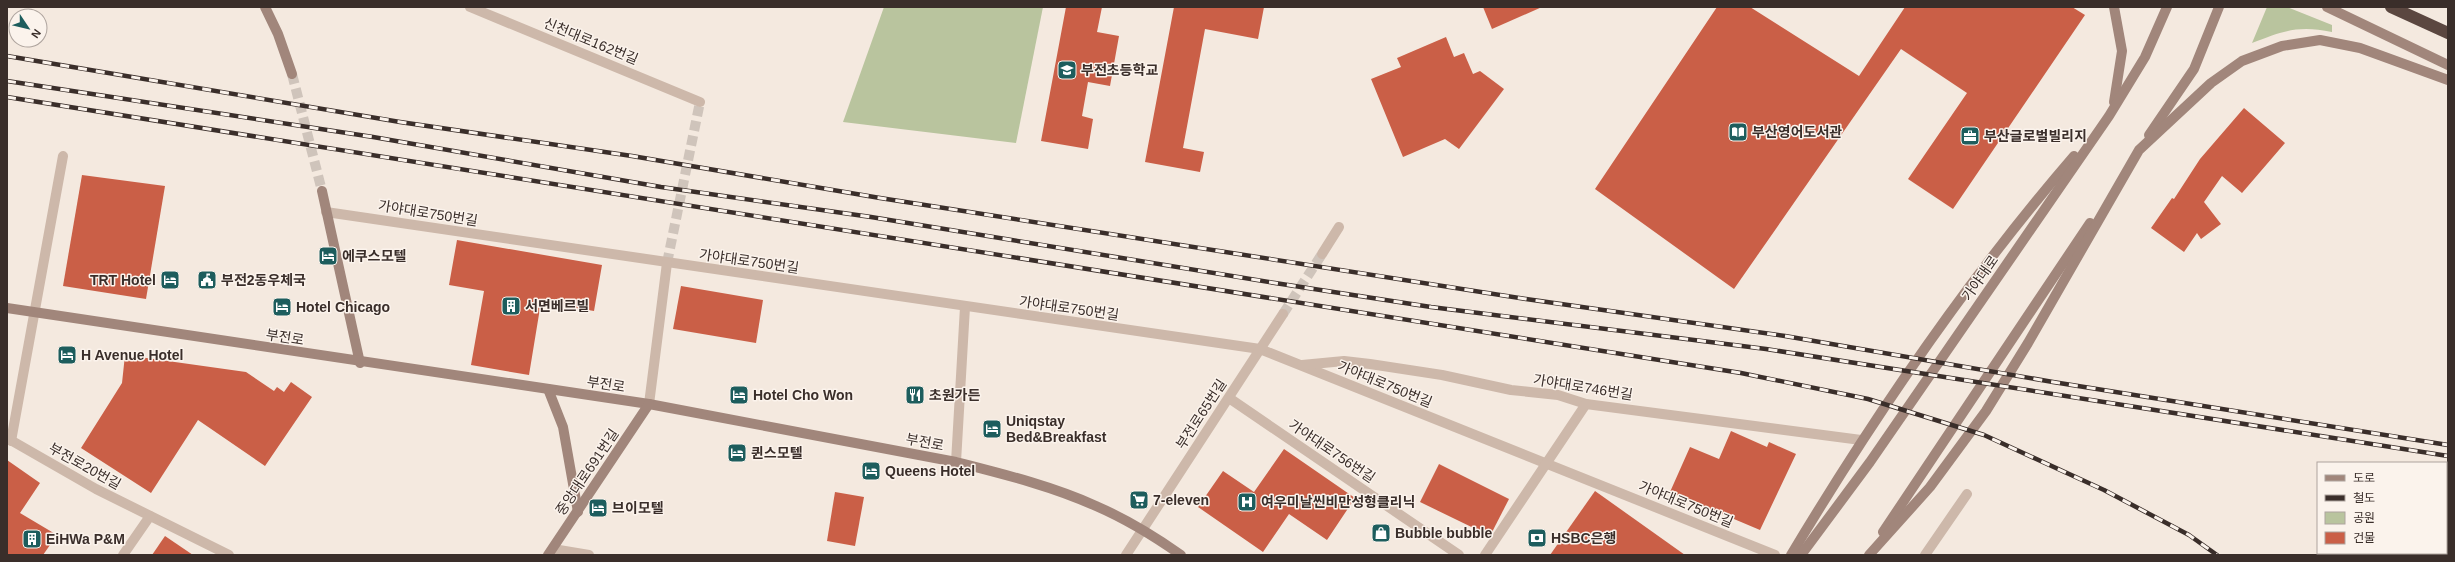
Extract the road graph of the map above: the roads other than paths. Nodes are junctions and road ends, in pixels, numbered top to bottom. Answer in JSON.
{"nodes":[{"id":1,"x":266,"y":7,"type":"edge"},
{"id":2,"x":470,"y":7,"type":"edge"},
{"id":3,"x":2114,"y":7,"type":"edge"},
{"id":4,"x":2167,"y":7,"type":"edge"},
{"id":5,"x":2219,"y":7,"type":"edge"},
{"id":6,"x":2327,"y":7,"type":"edge"},
{"id":7,"x":2391,"y":7,"type":"edge"},
{"id":8,"x":2448,"y":33,"type":"edge"},
{"id":9,"x":2448,"y":65,"type":"edge"},
{"id":10,"x":292,"y":74,"type":"tunnel mouth"},
{"id":11,"x":2448,"y":80,"type":"edge"},
{"id":12,"x":700,"y":102,"type":"dead end"},
{"id":13,"x":2109,"y":116,"type":"junction"},
{"id":14,"x":2139,"y":150,"type":"junction"},
{"id":15,"x":63,"y":156,"type":"dead end"},
{"id":16,"x":322,"y":191,"type":"tunnel mouth"},
{"id":17,"x":326,"y":212,"type":"junction"},
{"id":18,"x":1339,"y":227,"type":"dead end"},
{"id":19,"x":1322,"y":254,"type":"tunnel mouth"},
{"id":20,"x":667,"y":263,"type":"junction"},
{"id":21,"x":965,"y":307,"type":"junction"},
{"id":22,"x":7,"y":308,"type":"edge"},
{"id":23,"x":35,"y":312,"type":"junction"},
{"id":24,"x":1283,"y":314,"type":"tunnel mouth"},
{"id":25,"x":1260,"y":349,"type":"junction"},
{"id":26,"x":360,"y":363,"type":"junction"},
{"id":27,"x":1301,"y":366,"type":"junction"},
{"id":28,"x":548,"y":389,"type":"junction"},
{"id":29,"x":1229,"y":398,"type":"junction"},
{"id":30,"x":649,"y":404,"type":"junction"},
{"id":31,"x":1586,"y":404,"type":"junction"},
{"id":32,"x":9,"y":440,"type":"edge"},
{"id":33,"x":1861,"y":440,"type":"junction"},
{"id":34,"x":956,"y":462,"type":"junction"},
{"id":35,"x":1547,"y":464,"type":"junction"},
{"id":36,"x":1967,"y":494,"type":"dead end"},
{"id":37,"x":578,"y":512,"type":"junction"},
{"id":38,"x":150,"y":516,"type":"junction"},
{"id":39,"x":1143,"y":530,"type":"junction"},
{"id":40,"x":551,"y":552,"type":"edge"},
{"id":41,"x":123,"y":555,"type":"edge"},
{"id":42,"x":229,"y":555,"type":"edge"},
{"id":43,"x":589,"y":555,"type":"edge"},
{"id":44,"x":1126,"y":555,"type":"edge"},
{"id":45,"x":1180,"y":555,"type":"edge"},
{"id":46,"x":1459,"y":555,"type":"edge"},
{"id":47,"x":1485,"y":555,"type":"edge"},
{"id":48,"x":1775,"y":555,"type":"edge"},
{"id":49,"x":1791,"y":555,"type":"edge"},
{"id":50,"x":1801,"y":555,"type":"edge"},
{"id":51,"x":1868,"y":555,"type":"edge"},
{"id":52,"x":1925,"y":555,"type":"edge"}],
"edges":[{"from":1,"to":10,"type":"main road"},
{"from":2,"to":12,"type":"street","name":"신천대로162번길"},
{"from":3,"to":13,"type":"main road"},
{"from":4,"to":13,"type":"main road","name":"가야대로"},
{"from":5,"to":14,"type":"main road"},
{"from":6,"to":9,"type":"main road"},
{"from":7,"to":8,"type":"highway"},
{"from":11,"to":14,"type":"main road"},
{"from":13,"to":33,"type":"main road"},
{"from":13,"to":50,"type":"main road","name":"가야대로"},
{"from":14,"to":51,"type":"main road"},
{"from":14,"to":51,"type":"main road"},
{"from":15,"to":23,"type":"street"},
{"from":16,"to":17,"type":"main road"},
{"from":17,"to":20,"type":"street","name":"가야대로750번길"},
{"from":17,"to":26,"type":"main road"},
{"from":18,"to":19,"type":"street"},
{"from":20,"to":21,"type":"street","name":"가야대로750번길"},
{"from":20,"to":30,"type":"street"},
{"from":21,"to":25,"type":"street","name":"가야대로750번길"},
{"from":21,"to":34,"type":"street"},
{"from":22,"to":23,"type":"main road","name":"부전로"},
{"from":23,"to":26,"type":"main road","name":"부전로"},
{"from":23,"to":32,"type":"street"},
{"from":24,"to":25,"type":"street","name":"부전로65번길"},
{"from":25,"to":27,"type":"street","name":"가야대로750번길"},
{"from":25,"to":29,"type":"street","name":"부전로65번길"},
{"from":26,"to":28,"type":"main road","name":"부전로"},
{"from":27,"to":31,"type":"street","name":"가야대로746번길"},
{"from":27,"to":35,"type":"street","name":"가야대로750번길"},
{"from":28,"to":30,"type":"main road","name":"부전로"},
{"from":28,"to":37,"type":"main road"},
{"from":29,"to":39,"type":"street","name":"부전로65번길"},
{"from":29,"to":46,"type":"street","name":"가야대로756번길"},
{"from":30,"to":34,"type":"main road","name":"부전로"},
{"from":30,"to":37,"type":"main road","name":"중앙대로691번길"},
{"from":31,"to":33,"type":"street","name":"가야대로746번길"},
{"from":31,"to":35,"type":"street"},
{"from":32,"to":38,"type":"street","name":"부전로20번길"},
{"from":33,"to":49,"type":"main road"},
{"from":34,"to":39,"type":"main road","name":"부전로"},
{"from":35,"to":47,"type":"street"},
{"from":35,"to":48,"type":"street","name":"가야대로750번길"},
{"from":36,"to":52,"type":"street"},
{"from":37,"to":40,"type":"main road","name":"중앙대로691번길"},
{"from":38,"to":41,"type":"street"},
{"from":38,"to":42,"type":"street","name":"부전로20번길"},
{"from":39,"to":44,"type":"street","name":"부전로65번길"},
{"from":39,"to":45,"type":"main road","name":"부전로"},
{"from":40,"to":43,"type":"street"}]}
